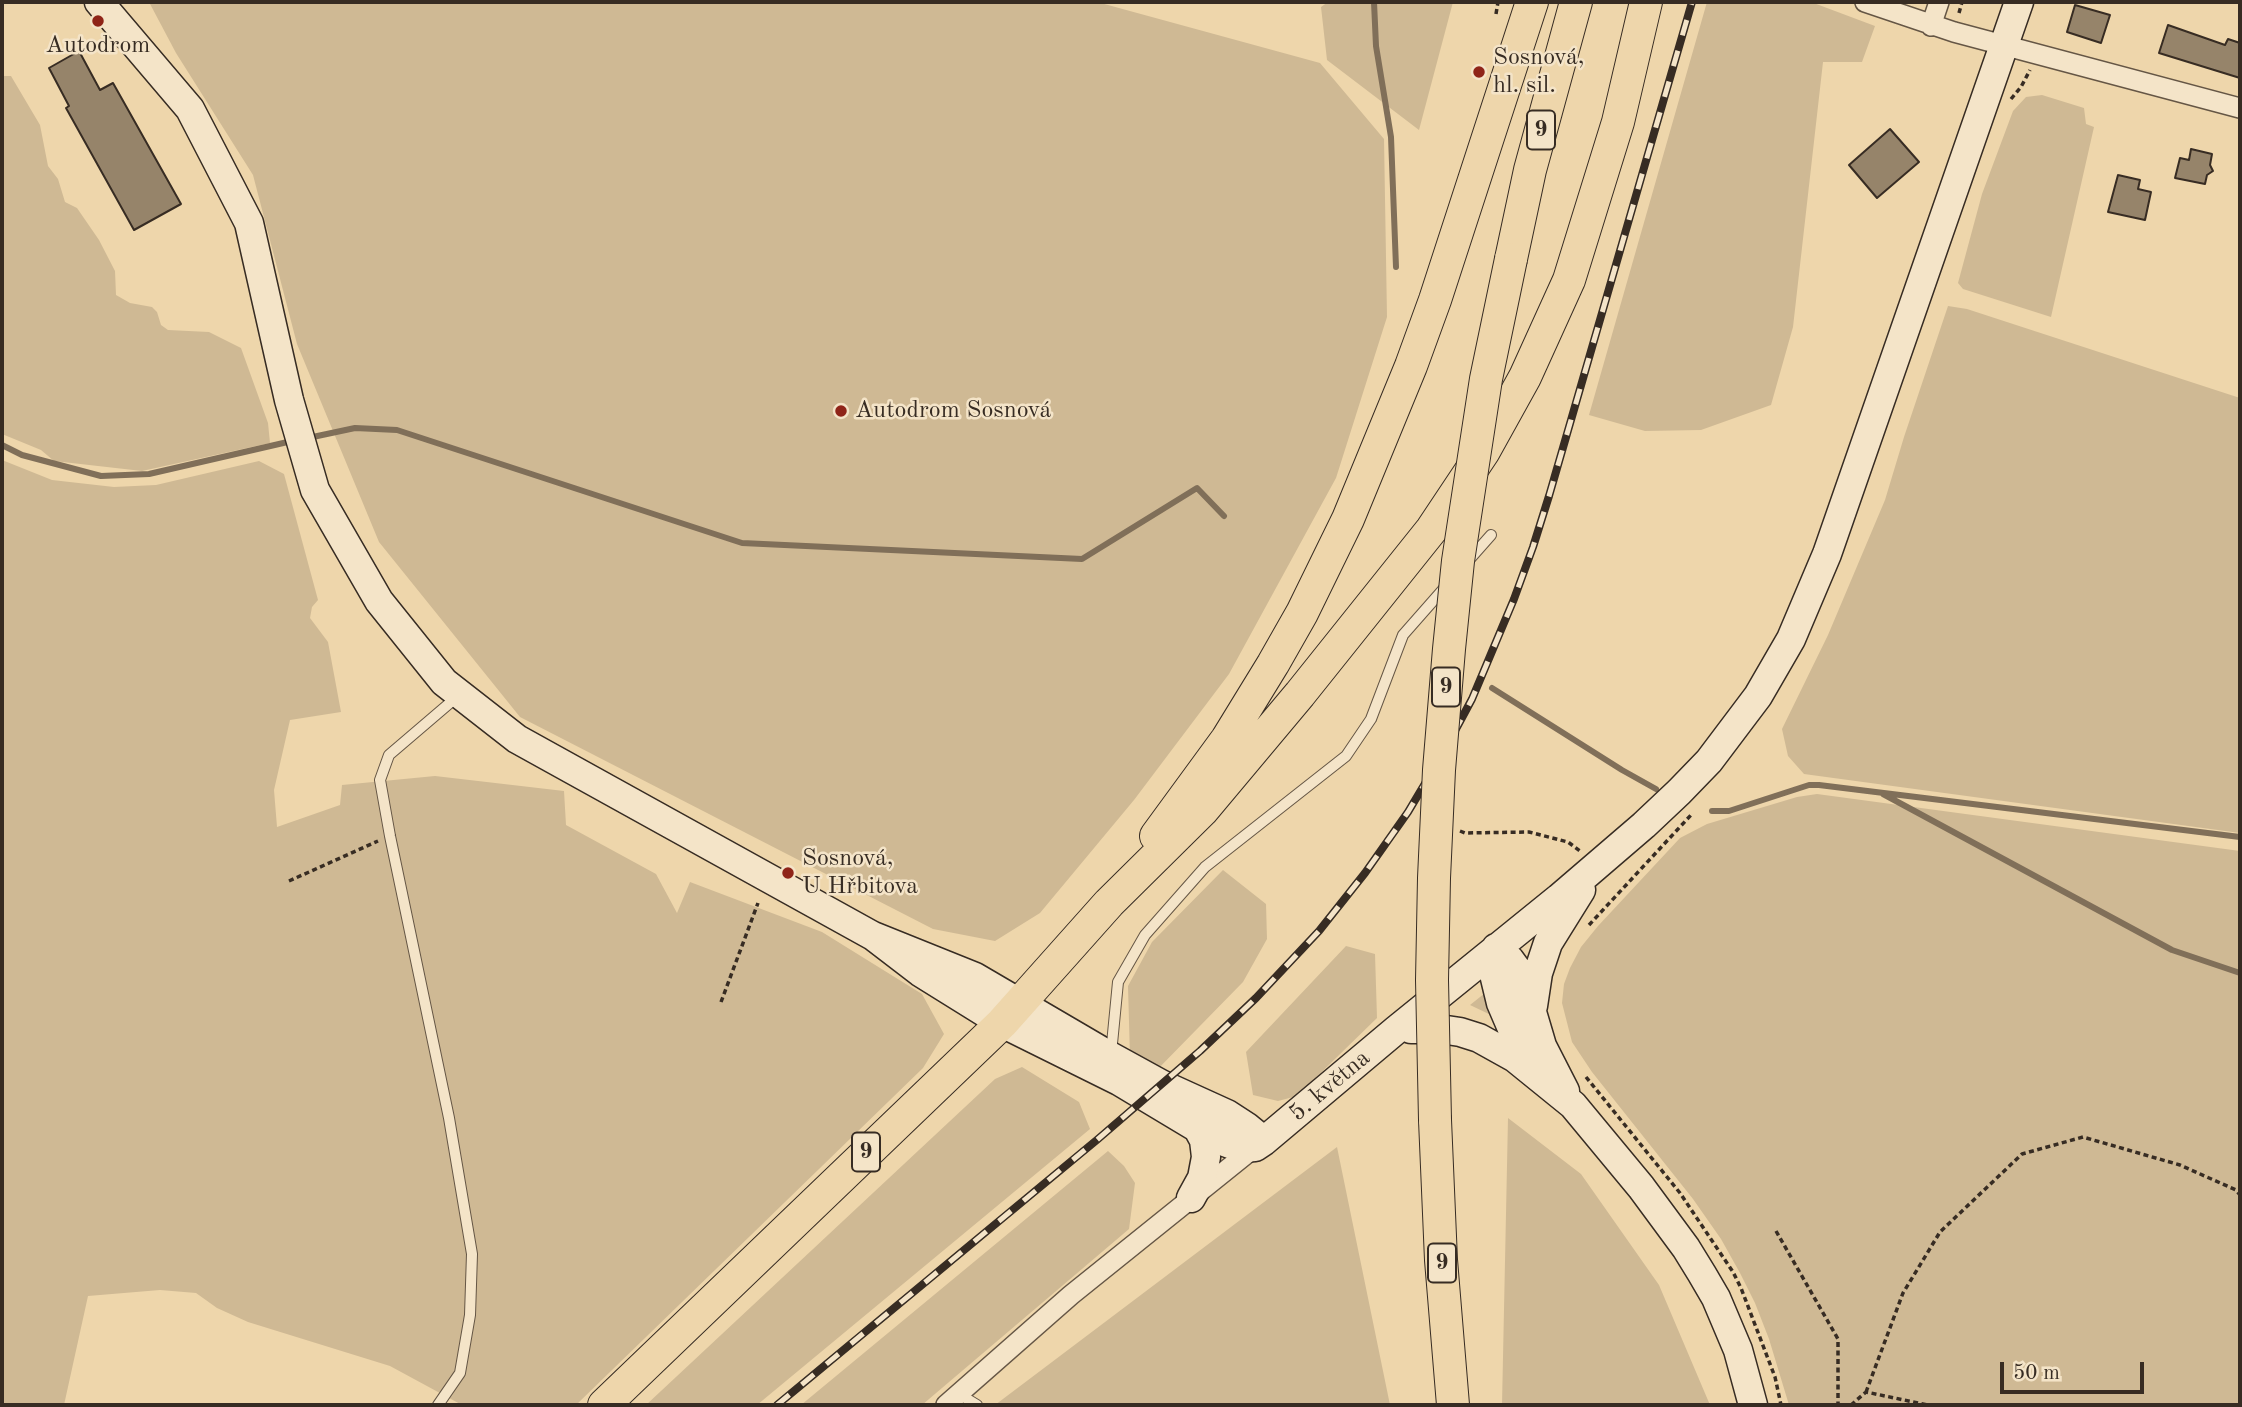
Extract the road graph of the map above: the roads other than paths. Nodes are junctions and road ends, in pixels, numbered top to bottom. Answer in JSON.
{"nodes":[{"id":1,"x":99,"y":2,"type":"edge"},
{"id":2,"x":1532,"y":2,"type":"edge"},
{"id":3,"x":1576,"y":2,"type":"edge"},
{"id":4,"x":1646,"y":2,"type":"edge"},
{"id":5,"x":1865,"y":2,"type":"edge"},
{"id":6,"x":1939,"y":2,"type":"edge"},
{"id":7,"x":2019,"y":2,"type":"edge"},
{"id":8,"x":1931,"y":26,"type":"junction"},
{"id":9,"x":2003,"y":46,"type":"junction"},
{"id":10,"x":2240,"y":108,"type":"edge"},
{"id":11,"x":1491,"y":535,"type":"dead end"},
{"id":12,"x":460,"y":694,"type":"junction"},
{"id":13,"x":1600,"y":863,"type":"junction"},
{"id":14,"x":1109,"y":903,"type":"junction"},
{"id":15,"x":1496,"y":948,"type":"junction"},
{"id":16,"x":1011,"y":1013,"type":"junction"},
{"id":17,"x":1533,"y":1016,"type":"junction"},
{"id":18,"x":1396,"y":1030,"type":"junction"},
{"id":19,"x":1110,"y":1056,"type":"junction"},
{"id":20,"x":1540,"y":1076,"type":"junction"},
{"id":21,"x":1573,"y":1105,"type":"junction"},
{"id":22,"x":1198,"y":1129,"type":"junction"},
{"id":23,"x":1260,"y":1144,"type":"junction"},
{"id":24,"x":1191,"y":1198,"type":"junction"},
{"id":25,"x":953,"y":1400,"type":"edge"},
{"id":26,"x":438,"y":1405,"type":"edge"},
{"id":27,"x":604,"y":1405,"type":"edge"},
{"id":28,"x":977,"y":1405,"type":"edge"},
{"id":29,"x":1453,"y":1405,"type":"edge"},
{"id":30,"x":1753,"y":1405,"type":"edge"}],
"edges":[{"from":1,"to":12,"type":"street"},
{"from":2,"to":14,"type":"main road","number":"9"},
{"from":3,"to":29,"type":"main road","number":"9","bridge":true},
{"from":4,"to":14,"type":"main road","number":"9"},
{"from":5,"to":8,"type":"street"},
{"from":6,"to":8,"type":"street"},
{"from":7,"to":9,"type":"street","name":"5. května"},
{"from":8,"to":9,"type":"street"},
{"from":9,"to":10,"type":"street"},
{"from":9,"to":13,"type":"street","name":"5. května"},
{"from":11,"to":19,"type":"lane"},
{"from":12,"to":16,"type":"street"},
{"from":12,"to":26,"type":"lane"},
{"from":13,"to":15,"type":"street","name":"5. května"},
{"from":13,"to":17,"type":"street"},
{"from":14,"to":16,"type":"main road","number":"9"},
{"from":15,"to":17,"type":"street"},
{"from":15,"to":18,"type":"street","name":"5. května"},
{"from":15,"to":20,"type":"street"},
{"from":16,"to":19,"type":"street"},
{"from":16,"to":22,"type":"street"},
{"from":16,"to":27,"type":"main road","number":"9"},
{"from":17,"to":21,"type":"street"},
{"from":18,"to":20,"type":"street"},
{"from":18,"to":23,"type":"street","name":"5. května"},
{"from":19,"to":23,"type":"street"},
{"from":20,"to":21,"type":"street"},
{"from":21,"to":30,"type":"street"},
{"from":22,"to":23,"type":"street"},
{"from":22,"to":24,"type":"street"},
{"from":23,"to":24,"type":"street","name":"5. května"},
{"from":24,"to":25,"type":"street","name":"5. května"},
{"from":25,"to":28,"type":"lane"}]}
